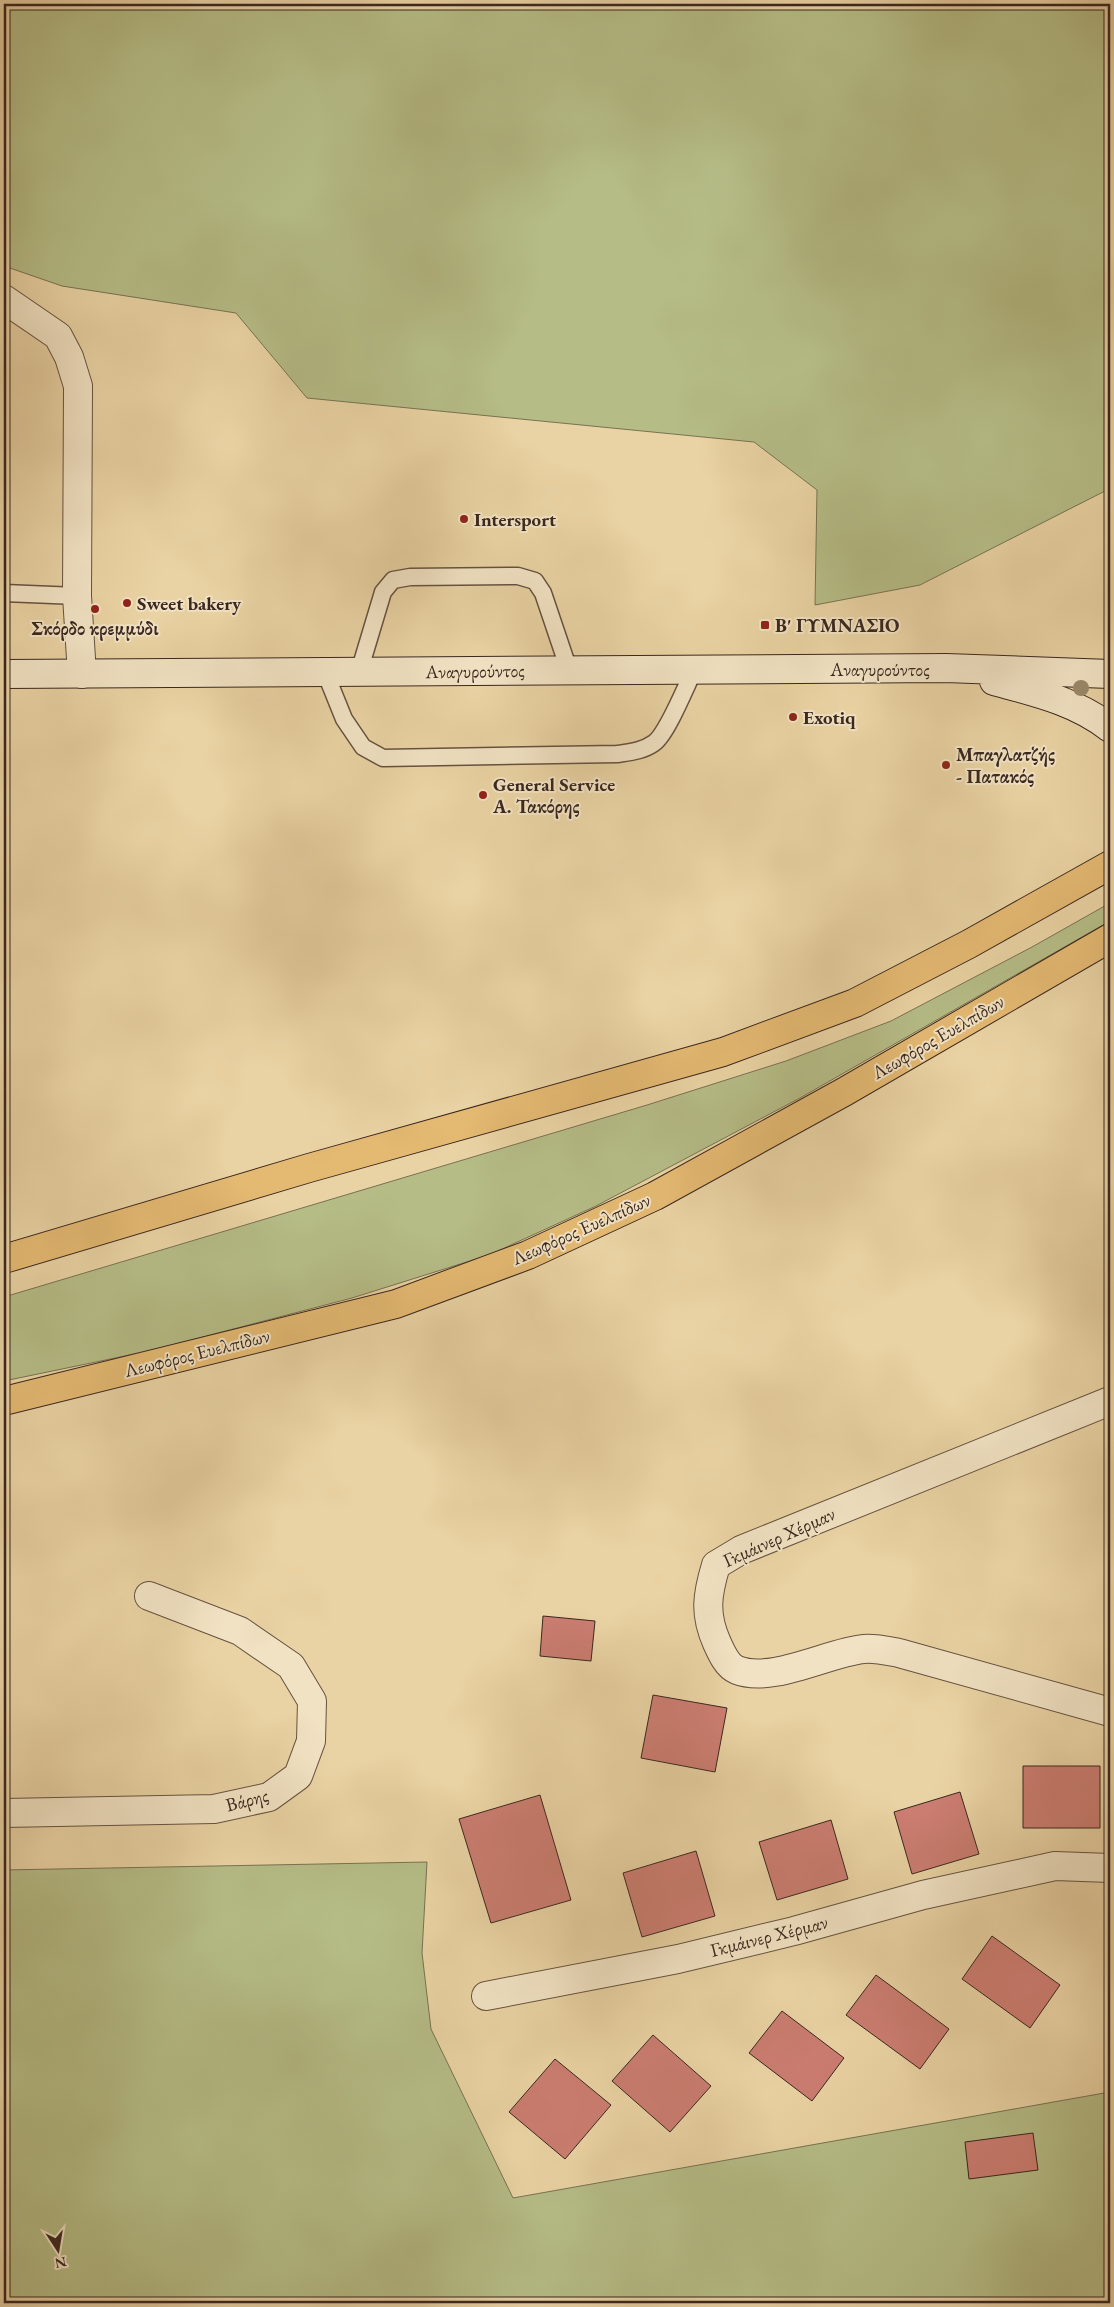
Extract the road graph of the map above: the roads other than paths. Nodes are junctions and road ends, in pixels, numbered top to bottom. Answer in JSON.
{"nodes":[{"id":1,"x":4,"y":300,"type":"edge"},
{"id":2,"x":4,"y":593,"type":"edge"},
{"id":3,"x":77,"y":596,"type":"junction"},
{"id":4,"x":946,"y":668,"type":"junction"},
{"id":5,"x":569,"y":670,"type":"junction"},
{"id":6,"x":694,"y":670,"type":"junction"},
{"id":7,"x":325,"y":672,"type":"junction"},
{"id":8,"x":358,"y":672,"type":"junction"},
{"id":9,"x":4,"y":674,"type":"edge"},
{"id":10,"x":82,"y":674,"type":"junction"},
{"id":11,"x":1110,"y":674,"type":"edge"},
{"id":12,"x":1110,"y":728,"type":"edge"},
{"id":13,"x":1110,"y":865,"type":"edge"},
{"id":14,"x":1110,"y":938,"type":"edge"},
{"id":15,"x":4,"y":1259,"type":"edge"},
{"id":16,"x":4,"y":1401,"type":"edge"},
{"id":17,"x":1110,"y":1401,"type":"edge"},
{"id":18,"x":149,"y":1596,"type":"dead end"},
{"id":19,"x":1110,"y":1712,"type":"edge"},
{"id":20,"x":4,"y":1813,"type":"edge"},
{"id":21,"x":1110,"y":1868,"type":"edge"},
{"id":22,"x":486,"y":1996,"type":"dead end"}],
"edges":[{"from":1,"to":3,"type":"street"},
{"from":2,"to":3,"type":"lane"},
{"from":3,"to":10,"type":"street"},
{"from":4,"to":6,"type":"street","name":"Αναγυρούντος"},
{"from":4,"to":11,"type":"street","name":"Αναγυρούντος"},
{"from":4,"to":12,"type":"street","name":"Αναγυρούντος"},
{"from":5,"to":6,"type":"street","name":"Αναγυρούντος"},
{"from":5,"to":8,"type":"street","name":"Αναγυρούντος"},
{"from":5,"to":8,"type":"lane"},
{"from":6,"to":7,"type":"lane"},
{"from":7,"to":8,"type":"street","name":"Αναγυρούντος"},
{"from":7,"to":10,"type":"street","name":"Αναγυρούντος"},
{"from":9,"to":10,"type":"street","name":"Αναγυρούντος"},
{"from":13,"to":15,"type":"main road"},
{"from":14,"to":16,"type":"main road","name":"Λεωφόρος Ευελπίδων"},
{"from":17,"to":19,"type":"street","name":"Γκμάινερ Χέρμαν"},
{"from":18,"to":20,"type":"street","name":"Βάρης"},
{"from":21,"to":22,"type":"street","name":"Γκμάινερ Χέρμαν"}]}
